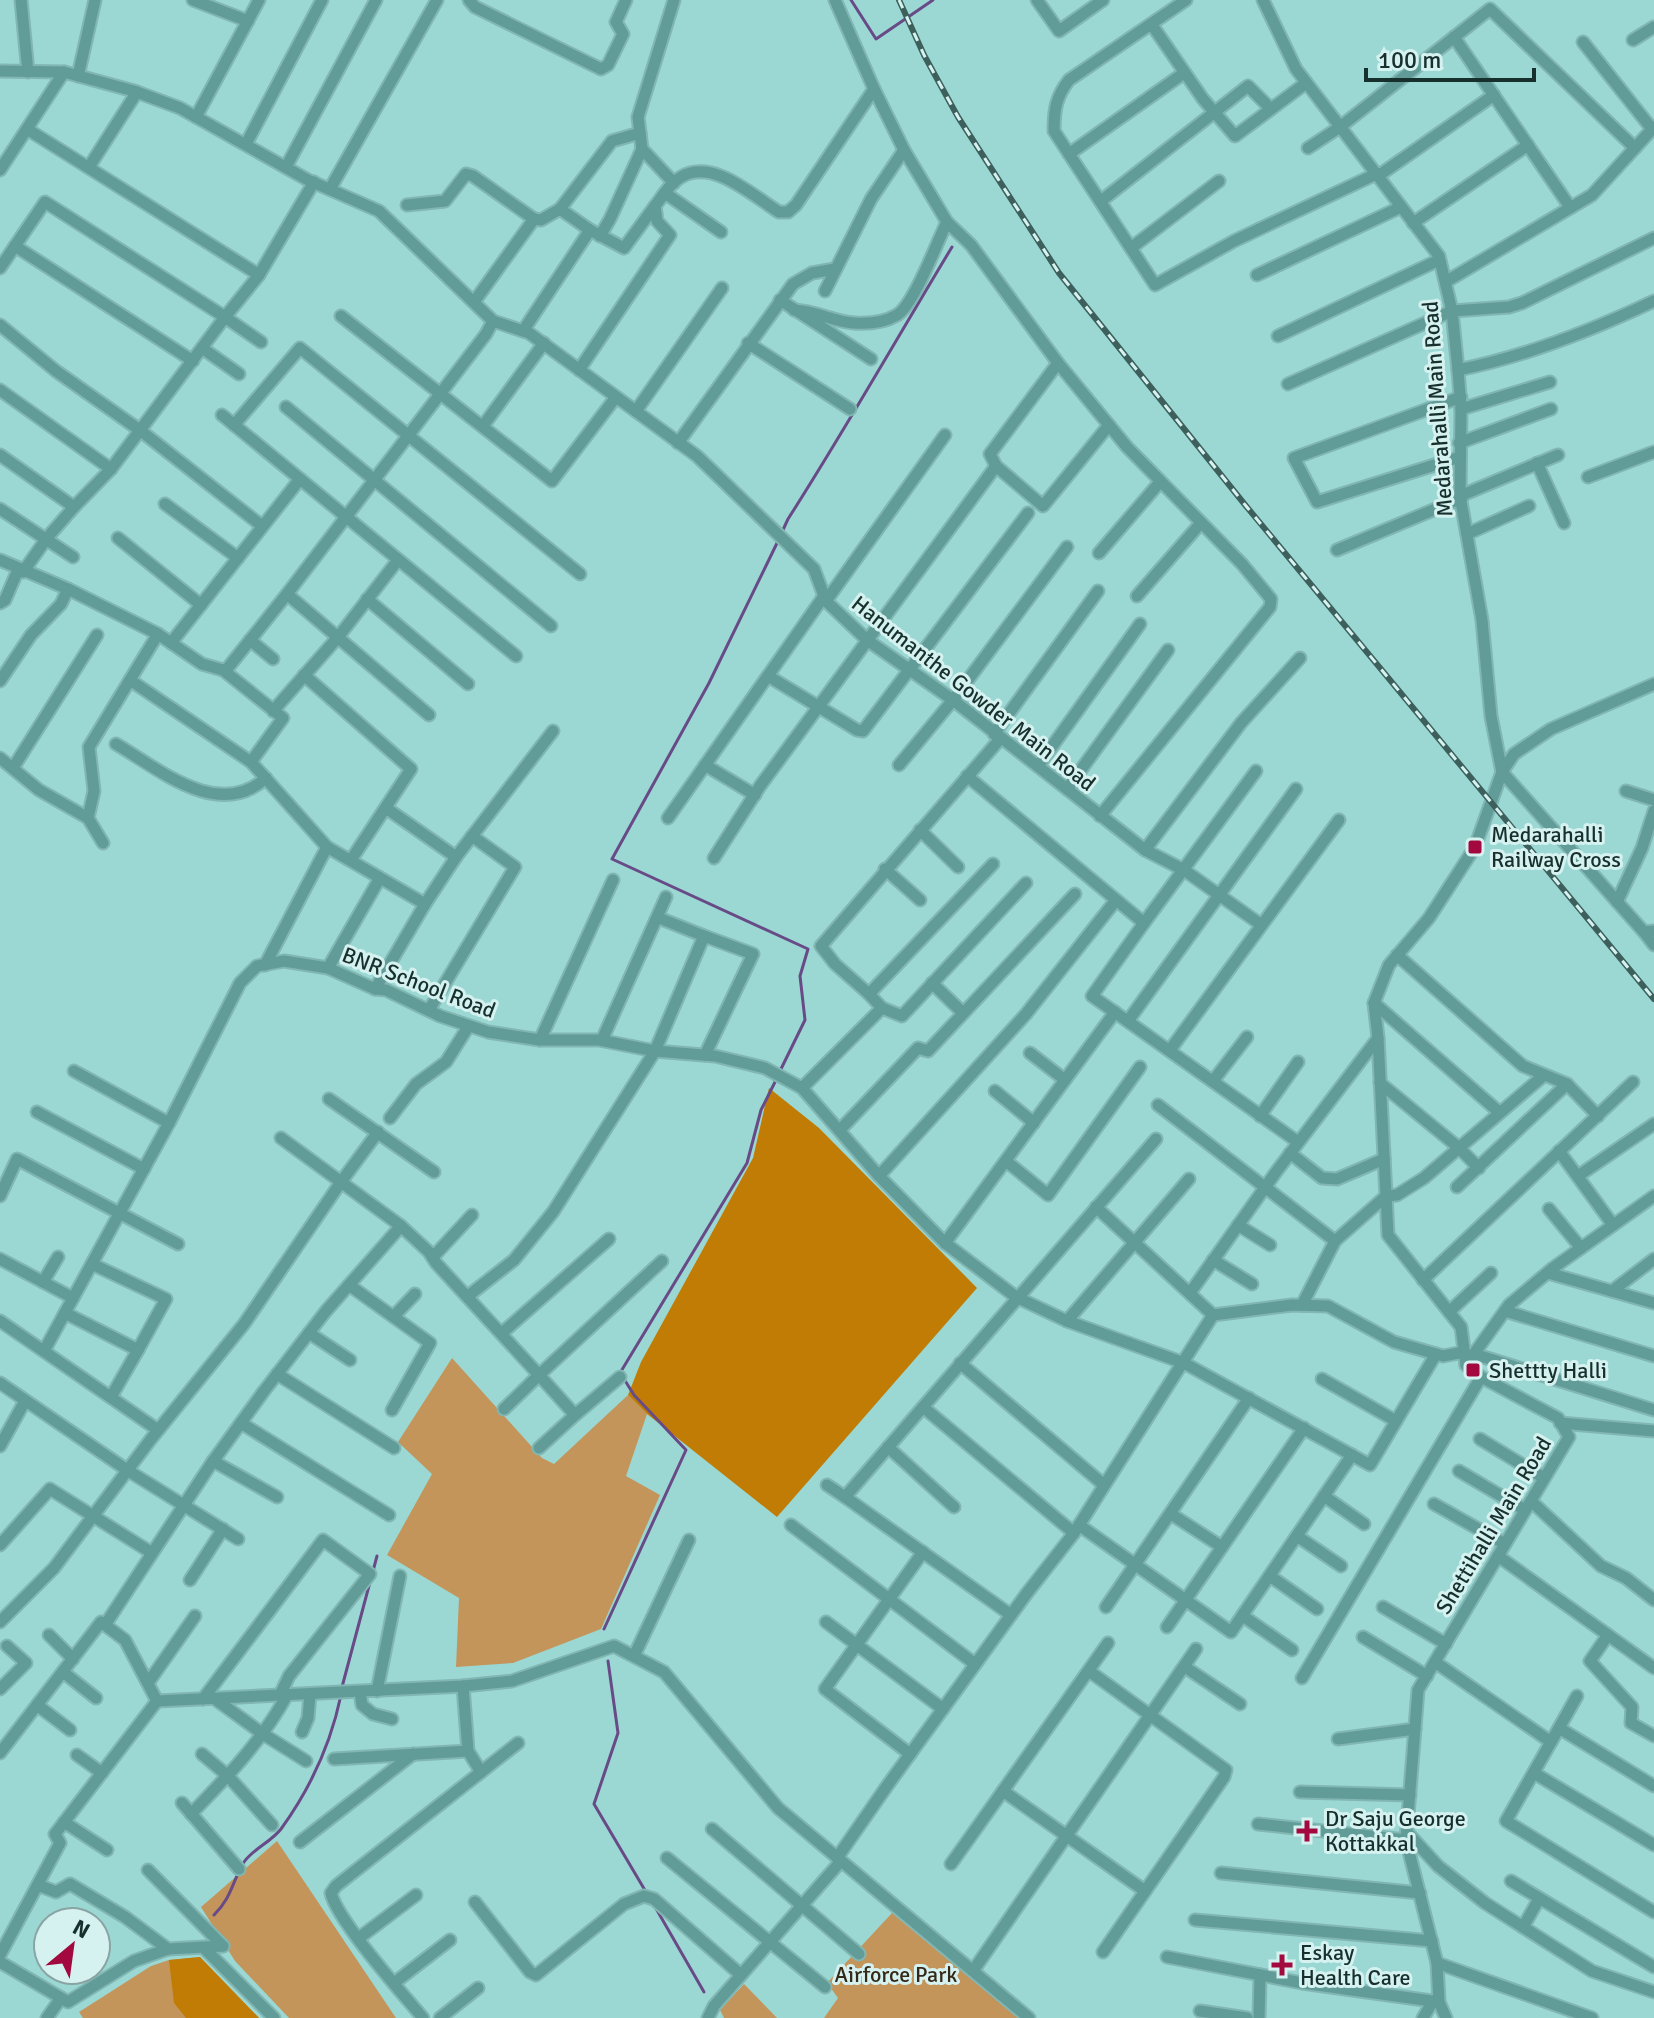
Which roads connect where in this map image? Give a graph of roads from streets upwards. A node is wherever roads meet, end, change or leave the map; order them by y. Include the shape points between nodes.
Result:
1 (21, 0) edge
2 (95, 0) edge
3 (193, 0) edge
4 (259, 0) edge
5 (322, 0) edge
6 (376, 0) edge
7 (437, 0) edge
8 (469, 0) edge
9 (626, 0) edge
10 (674, 0) edge
11 (835, 0) edge
12 (1037, 0) edge
13 (1103, 0) edge
14 (1186, 0) edge
15 (1263, 0) edge
16 (248, 21) junction
17 (1152, 25) junction
18 (1654, 27) edge
19 (1454, 37) junction
20 (1633, 40) dead end
21 (1583, 42) dead end
22 (0, 71) edge
23 (28, 72) junction
24 (64, 72) junction
25 (1184, 73) junction
26 (78, 76) junction
27 (1306, 83) junction
28 (874, 89) junction
29 (137, 92) junction
30 (1494, 95) junction
31 (1270, 108) junction
32 (1214, 113) junction
33 (196, 117) junction
34 (1340, 127) junction
35 (1653, 128) edge
36 (27, 129) junction
37 (640, 133) junction
38 (246, 144) junction
39 (1528, 145) junction
40 (1308, 148) dead end
41 (1635, 148) junction
42 (642, 149) junction
43 (904, 150) junction
44 (1069, 154) junction
45 (89, 167) junction
46 (286, 167) junction
47 (0, 170) edge
48 (1377, 175) junction
49 (1219, 181) dead end
50 (314, 182) junction
51 (674, 183) junction
52 (330, 189) junction
53 (665, 193) junction
54 (1101, 201) junction
55 (407, 205) dead end
56 (655, 206) junction
57 (1401, 207) junction
58 (1570, 207) junction
59 (560, 209) junction
60 (534, 219) junction
61 (947, 222) junction
62 (1413, 223) junction
63 (721, 232) dead end
64 (595, 233) junction
65 (1654, 238) edge
66 (15, 246) junction
67 (1131, 248) junction
68 (1439, 260) junction
69 (0, 268) edge
70 (835, 269) junction
71 (259, 275) junction
72 (1257, 275) dead end
73 (1447, 281) junction
74 (722, 288) dead end
75 (825, 291) dead end
76 (780, 300) junction
77 (1654, 301) edge
78 (474, 302) junction
79 (794, 310) junction
80 (1452, 311) junction
81 (341, 316) dead end
82 (225, 317) junction
83 (493, 321) junction
84 (0, 325) edge
85 (523, 331) junction
86 (1278, 336) dead end
87 (261, 342) dead end
88 (544, 343) junction
89 (748, 343) junction
90 (202, 348) junction
91 (871, 359) dead end
92 (193, 361) junction
93 (1058, 363) junction
94 (579, 370) junction
95 (1458, 370) junction
96 (239, 374) dead end
97 (1550, 382) dead end
98 (1288, 384) dead end
99 (0, 390) edge
100 (441, 392) junction
101 (616, 397) junction
102 (1461, 403) junction
103 (286, 407) dead end
104 (850, 409) dead end
105 (1551, 409) dead end
106 (636, 411) junction
107 (222, 415) dead end
108 (234, 425) junction
109 (1109, 425) junction
110 (483, 426) junction
111 (141, 431) junction
112 (945, 435) dead end
113 (408, 436) junction
114 (678, 443) junction
115 (1459, 443) junction
116 (1654, 452) edge
117 (0, 455) edge
118 (1558, 455) dead end
119 (1460, 457) junction
120 (1537, 463) junction
121 (996, 466) junction
122 (111, 469) junction
123 (1588, 477) dead end
124 (300, 479) junction
125 (374, 479) junction
126 (1160, 482) junction
127 (1461, 497) junction
128 (165, 504) dead end
129 (1529, 506) dead end
130 (74, 507) junction
131 (0, 509) edge
132 (1028, 513) dead end
133 (345, 516) junction
134 (1564, 523) dead end
135 (1200, 524) junction
136 (262, 526) junction
137 (1467, 534) junction
138 (47, 538) junction
139 (118, 538) dead end
140 (1067, 547) dead end
141 (1337, 550) dead end
142 (1099, 553) dead end
143 (73, 557) dead end
144 (238, 558) junction
145 (0, 560) edge
146 (398, 560) junction
147 (21, 571) junction
148 (580, 574) dead end
149 (68, 589) junction
150 (1098, 591) dead end
151 (287, 594) junction
152 (1137, 596) dead end
153 (367, 599) junction
154 (825, 599) junction
155 (0, 603) edge
156 (201, 605) junction
157 (1140, 624) dead end
158 (551, 626) dead end
159 (158, 634) junction
160 (97, 635) dead end
161 (339, 636) junction
162 (250, 640) junction
163 (867, 640) junction
164 (171, 643) junction
165 (1168, 650) dead end
166 (516, 656) dead end
167 (1300, 658) dead end
168 (273, 659) dead end
169 (223, 670) junction
170 (911, 670) junction
171 (304, 675) junction
172 (768, 676) junction
173 (130, 680) junction
174 (0, 681) edge
175 (468, 684) dead end
176 (1654, 684) edge
177 (953, 700) junction
178 (819, 705) junction
179 (273, 711) junction
180 (429, 715) dead end
181 (553, 731) dead end
182 (997, 737) junction
183 (116, 744) dead end
184 (0, 758) edge
185 (251, 762) junction
186 (705, 765) junction
187 (899, 765) dead end
188 (1038, 766) junction
189 (13, 768) junction
190 (1256, 771) dead end
191 (1502, 772) junction
192 (967, 776) junction
193 (266, 778) junction
194 (1067, 789) junction
195 (1296, 789) dead end
196 (1626, 791) dead end
197 (755, 795) junction
198 (1654, 800) edge
199 (386, 808) junction
200 (1654, 811) edge
201 (1100, 816) junction
202 (88, 818) junction
203 (668, 818) dead end
204 (1339, 820) dead end
205 (920, 830) junction
206 (472, 836) junction
207 (103, 843) dead end
208 (327, 847) junction
209 (1145, 850) junction
210 (456, 857) junction
211 (714, 858) dead end
212 (351, 860) junction
213 (993, 864) dead end
214 (958, 867) dead end
215 (885, 869) junction
216 (1184, 870) junction
217 (380, 878) junction
218 (613, 880) dead end
219 (1026, 883) dead end
220 (1075, 894) dead end
221 (1219, 894) junction
222 (666, 897) dead end
223 (920, 900) dead end
224 (1116, 900) junction
225 (1617, 902) junction
226 (425, 904) junction
227 (659, 918) junction
228 (1144, 923) junction
229 (1260, 924) junction
230 (1649, 932) edge
231 (704, 936) junction
232 (1654, 945) edge
233 (1397, 955) junction
234 (265, 965) junction
235 (328, 968) junction
236 (932, 983) junction
237 (375, 989) junction
238 (869, 994) junction
239 (1374, 1003) junction
240 (882, 1008) junction
241 (429, 1010) junction
242 (1115, 1012) junction
243 (963, 1013) junction
244 (1128, 1021) junction
245 (468, 1027) junction
246 (1247, 1037) dead end
247 (1378, 1038) junction
248 (540, 1040) junction
249 (602, 1040) junction
250 (1170, 1050) junction
251 (655, 1051) junction
252 (1030, 1053) dead end
253 (705, 1055) junction
254 (1298, 1062) dead end
255 (1140, 1067) dead end
256 (74, 1071) dead end
257 (1543, 1076) junction
258 (1065, 1080) junction
259 (1213, 1081) junction
260 (1633, 1082) dead end
261 (1380, 1083) junction
262 (1567, 1084) junction
263 (802, 1088) junction
264 (995, 1091) dead end
265 (329, 1099) dead end
266 (1158, 1105) dead end
267 (37, 1112) dead end
268 (1499, 1112) junction
269 (1260, 1116) junction
270 (1598, 1116) junction
271 (390, 1118) dead end
272 (169, 1123) junction
273 (1034, 1123) junction
274 (1654, 1124) edge
275 (840, 1130) junction
276 (378, 1132) junction
277 (281, 1138) dead end
278 (1156, 1139) dead end
279 (1298, 1142) junction
280 (1458, 1147) junction
281 (1559, 1151) junction
282 (1290, 1153) junction
283 (1384, 1159) junction
284 (1006, 1161) junction
285 (1479, 1168) junction
286 (144, 1169) junction
287 (434, 1172) dead end
288 (879, 1176) junction
289 (1578, 1176) junction
290 (1189, 1179) dead end
291 (341, 1182) junction
292 (1266, 1185) junction
293 (1457, 1187) dead end
294 (0, 1196) edge
295 (1386, 1196) junction
296 (1654, 1196) edge
297 (1096, 1207) junction
298 (1549, 1209) dead end
299 (119, 1215) junction
300 (472, 1215) dead end
301 (1238, 1225) junction
302 (1613, 1225) junction
303 (401, 1226) junction
304 (609, 1239) dead end
305 (1335, 1241) junction
306 (1134, 1242) junction
307 (945, 1243) junction
308 (178, 1244) dead end
309 (1270, 1245) dead end
310 (1581, 1248) junction
311 (58, 1257) dead end
312 (433, 1257) junction
313 (0, 1259) edge
314 (1654, 1259) edge
315 (1213, 1260) junction
316 (662, 1261) dead end
317 (92, 1264) junction
318 (1491, 1273) dead end
319 (1548, 1273) junction
320 (1423, 1280) junction
321 (43, 1282) junction
322 (1252, 1284) dead end
323 (349, 1285) junction
324 (1612, 1291) junction
325 (1190, 1293) junction
326 (415, 1294) dead end
327 (468, 1296) junction
328 (1016, 1297) junction
329 (73, 1298) junction
330 (1654, 1303) edge
331 (1302, 1305) junction
332 (1505, 1311) junction
333 (1449, 1312) junction
334 (65, 1313) junction
335 (1213, 1315) junction
336 (394, 1316) junction
337 (0, 1321) edge
338 (1067, 1321) junction
339 (309, 1333) junction
340 (502, 1333) junction
341 (138, 1350) junction
342 (44, 1351) junction
343 (1469, 1353) junction
344 (1436, 1354) junction
345 (1654, 1356) edge
346 (350, 1360) dead end
347 (960, 1363) junction
348 (1184, 1363) junction
349 (277, 1374) junction
350 (539, 1375) junction
351 (620, 1377) dead end
352 (1481, 1377) junction
353 (1322, 1379) dead end
354 (0, 1383) edge
355 (111, 1397) junction
356 (1249, 1398) junction
357 (25, 1401) junction
358 (923, 1407) junction
359 (504, 1409) dead end
360 (392, 1410) dead end
361 (1654, 1410) edge
362 (575, 1415) junction
363 (1396, 1421) junction
364 (241, 1423) junction
365 (1560, 1423) junction
366 (1304, 1428) junction
367 (158, 1430) junction
368 (1654, 1431) edge
369 (1480, 1439) dead end
370 (0, 1446) edge
371 (888, 1447) junction
372 (394, 1448) dead end
373 (539, 1448) dead end
374 (1352, 1455) junction
375 (213, 1461) junction
376 (127, 1470) junction
377 (1459, 1471) dead end
378 (1544, 1478) junction
379 (827, 1485) dead end
380 (1104, 1485) junction
381 (1324, 1496) junction
382 (277, 1497) dead end
383 (845, 1497) junction
384 (184, 1503) junction
385 (1434, 1504) dead end
386 (1528, 1506) junction
387 (954, 1507) dead end
388 (94, 1514) junction
389 (1171, 1514) junction
390 (389, 1515) dead end
391 (1364, 1524) dead end
392 (791, 1525) dead end
393 (223, 1529) junction
394 (1077, 1529) junction
395 (1297, 1536) junction
396 (238, 1539) dead end
397 (689, 1540) dead end
398 (1505, 1544) junction
399 (0, 1545) edge
400 (1222, 1547) junction
401 (923, 1552) junction
402 (152, 1553) junction
403 (1498, 1556) junction
404 (1136, 1566) junction
405 (1341, 1566) dead end
406 (400, 1576) dead end
407 (1270, 1576) junction
408 (190, 1580) dead end
409 (889, 1599) junction
410 (1185, 1600) junction
411 (1654, 1600) edge
412 (1106, 1607) dead end
413 (1383, 1607) dead end
414 (1317, 1609) dead end
415 (1011, 1615) junction
416 (195, 1616) dead end
417 (1243, 1616) junction
418 (0, 1622) edge
419 (826, 1622) dead end
420 (105, 1625) junction
421 (1167, 1627) dead end
422 (49, 1635) dead end
423 (1608, 1635) junction
424 (1363, 1637) dead end
425 (1108, 1643) dead end
426 (857, 1644) junction
427 (1446, 1644) junction
428 (7, 1646) dead end
429 (1196, 1649) dead end
430 (1292, 1650) dead end
431 (634, 1656) junction
432 (73, 1659) junction
433 (1435, 1662) junction
434 (975, 1664) junction
435 (1185, 1667) junction
436 (1654, 1668) edge
437 (1089, 1671) junction
438 (63, 1672) junction
439 (1427, 1676) junction
440 (1302, 1678) dead end
441 (148, 1683) junction
442 (463, 1686) junction
443 (0, 1689) edge
444 (377, 1691) junction
445 (360, 1692) junction
446 (310, 1694) junction
447 (284, 1695) junction
448 (1577, 1696) dead end
449 (96, 1698) dead end
450 (209, 1699) junction
451 (157, 1701) junction
452 (1240, 1704) dead end
453 (37, 1705) junction
454 (943, 1709) junction
455 (1151, 1715) junction
456 (392, 1719) dead end
457 (1559, 1728) junction
458 (1415, 1729) junction
459 (70, 1730) dead end
460 (302, 1732) dead end
461 (263, 1734) junction
462 (1654, 1736) edge
463 (1338, 1739) dead end
464 (1551, 1742) junction
465 (518, 1743) dead end
466 (468, 1751) junction
467 (0, 1753) edge
468 (202, 1754) dead end
469 (413, 1754) junction
470 (910, 1754) junction
471 (77, 1755) dead end
472 (334, 1759) dead end
473 (306, 1761) dead end
474 (481, 1772) junction
475 (102, 1773) junction
476 (1534, 1773) junction
477 (228, 1776) junction
478 (1654, 1786) edge
479 (1003, 1791) junction
480 (1300, 1792) dead end
481 (1410, 1795) junction
482 (182, 1803) dead end
483 (191, 1814) junction
484 (64, 1822) junction
485 (1258, 1824) dead end
486 (272, 1825) dead end
487 (712, 1829) dead end
488 (1067, 1836) junction
489 (1407, 1836) junction
490 (300, 1842) dead end
491 (1654, 1845) edge
492 (107, 1850) dead end
493 (667, 1858) dead end
494 (839, 1860) junction
495 (951, 1864) dead end
496 (239, 1869) dead end
497 (148, 1870) dead end
498 (1221, 1873) dead end
499 (1511, 1881) dead end
500 (38, 1885) junction
501 (1145, 1891) junction
502 (1420, 1893) junction
503 (416, 1895) dead end
504 (1539, 1899) junction
505 (475, 1902) dead end
506 (803, 1904) junction
507 (1654, 1912) edge
508 (1195, 1920) dead end
509 (1523, 1927) junction
510 (359, 1938) junction
511 (450, 1940) dead end
512 (1432, 1941) junction
513 (770, 1942) junction
514 (168, 1949) junction
515 (205, 1949) junction
516 (1103, 1952) dead end
517 (859, 1954) dead end
518 (0, 1955) edge
519 (1167, 1957) dead end
520 (0, 1962) edge
521 (1437, 1963) junction
522 (1654, 1967) edge
523 (973, 1971) junction
524 (741, 1975) junction
525 (1260, 1975) junction
526 (394, 1983) junction
527 (825, 1987) dead end
528 (478, 1988) dead end
529 (1654, 1992) edge
530 (61, 1998) junction
531 (1436, 2001) junction
532 (1200, 2011) dead end
533 (47, 2018) edge
534 (274, 2018) edge
535 (423, 2018) edge
536 (440, 2018) edge
537 (708, 2018) edge
538 (1029, 2018) edge
539 (1247, 2018) edge
540 (1259, 2018) edge
541 (1423, 2018) edge
542 (1446, 2018) edge
543 (1592, 2018) edge

1 - 23 street
2 - 26 street
3 - 16 street
4 - 16 street
5 - 38 street
6 - 46 street
7 - 52 street
8 - 9 street via 601,69 623,34 616,19
10 - 37 street via 638,117
11 - 28 street
12 - 13 street via 1059,31
14 - 17 street
15 - 27 street, Medarahalli Main Road
16 - 33 street
17 - 25 street
17 - 44 street via 1069,80 1058,94 1054,131
18 - 20 street
19 - 30 street
19 - 34 street
19 - 41 street via 1490,9
21 - 35 street
22 - 23 street, Hanumanthe Gowder Main Road
23 - 24 street, Hanumanthe Gowder Main Road
24 - 26 street, Hanumanthe Gowder Main Road
24 - 36 street
25 - 32 street
25 - 44 street
26 - 29 street, Hanumanthe Gowder Main Road
27 - 31 street
27 - 34 street, Medarahalli Main Road
28 - 43 street
28 - 51 street via 788,212 705,172
29 - 33 street, Hanumanthe Gowder Main Road
29 - 45 street
30 - 39 street
30 - 48 street
31 - 32 street via 1248,86
31 - 32 street via 1235,136
32 - 54 street
33 - 38 street, Hanumanthe Gowder Main Road
34 - 40 street
34 - 48 street, Medarahalli Main Road
35 - 41 street
36 - 45 street
36 - 47 street
37 - 42 street
37 - 59 street via 612,141
38 - 46 street, Hanumanthe Gowder Main Road
39 - 58 street
39 - 62 street
41 - 58 street via 1592,195
42 - 51 street
42 - 64 street via 610,219
43 - 61 street
43 - 70 street
44 - 54 street
45 - 71 street
46 - 50 street, Hanumanthe Gowder Main Road
48 - 57 street, Medarahalli Main Road
48 - 67 street via 1234,241 1155,285
49 - 67 street
50 - 52 street, Hanumanthe Gowder Main Road
50 - 71 street
51 - 53 street
52 - 78 street, Hanumanthe Gowder Main Road via 379,211
53 - 56 street
53 - 63 street
54 - 67 street
55 - 60 street via 445,201 466,174
56 - 64 street via 624,248
56 - 94 street via 657,221 670,235
57 - 62 street, Medarahalli Main Road
57 - 72 street
58 - 73 street
59 - 60 street
59 - 64 street
60 - 78 street
61 - 79 street via 899,314 852,323
61 - 93 street via 971,245
62 - 68 street, Medarahalli Main Road
64 - 85 street
65 - 80 street via 1522,303
66 - 69 street
66 - 82 street via 45,202
66 - 92 street
68 - 73 street, Medarahalli Main Road
68 - 86 street
70 - 75 street
70 - 76 street via 803,277
71 - 82 street
73 - 80 street, Medarahalli Main Road
74 - 106 street
76 - 79 street
76 - 89 street
77 - 95 street via 1529,353
78 - 83 street, Hanumanthe Gowder Main Road
79 - 91 street
80 - 95 street, Medarahalli Main Road
80 - 98 street
81 - 100 street
82 - 87 street
82 - 90 street
83 - 85 street, Hanumanthe Gowder Main Road
83 - 100 street
84 - 111 street
85 - 88 street, Hanumanthe Gowder Main Road
88 - 94 street, Hanumanthe Gowder Main Road
88 - 110 street
89 - 104 street
89 - 114 street
90 - 92 street
90 - 96 street
92 - 111 street
93 - 109 street
93 - 121 street via 990,454
94 - 101 street, Hanumanthe Gowder Main Road
95 - 102 street, Medarahalli Main Road
97 - 102 street
99 - 122 street
100 - 110 street
100 - 113 street
101 - 106 street, Hanumanthe Gowder Main Road
101 - 110 street via 552,481
102 - 115 street, Medarahalli Main Road
102 - 119 street via 1294,458 1317,502
103 - 125 street
105 - 115 street
106 - 114 street, Hanumanthe Gowder Main Road
107 - 108 street
108 - 113 street via 300,348
108 - 124 street
109 - 121 street via 1043,506
109 - 126 street
111 - 122 street
111 - 136 street
112 - 154 street
113 - 125 street
113 - 148 street
114 - 154 street, Hanumanthe Gowder Main Road via 814,569
115 - 119 street, Medarahalli Main Road
116 - 123 street
117 - 130 street
118 - 120 street
119 - 127 street, Medarahalli Main Road
120 - 127 street
120 - 134 street
121 - 163 street
122 - 130 street
124 - 133 street
124 - 136 street
125 - 133 street
125 - 158 street
126 - 135 street
126 - 142 street
127 - 137 street, Medarahalli Main Road
127 - 141 street
128 - 144 street
129 - 137 street
130 - 138 street
131 - 138 street
132 - 170 street
133 - 146 street
133 - 151 street
135 - 152 street
135 - 201 street via 1264,587 1270,607
136 - 144 street
137 - 191 street, Medarahalli Main Road
138 - 143 street
138 - 147 street
139 - 156 street
140 - 177 street
144 - 156 street
145 - 147 street
146 - 153 street
146 - 166 street
147 - 149 street
147 - 155 street
149 - 159 street
149 - 174 street
150 - 182 street
151 - 161 street
151 - 162 street
153 - 161 street
153 - 175 street
154 - 163 street, Hanumanthe Gowder Main Road
154 - 172 street
156 - 164 street
157 - 188 street
159 - 164 street
159 - 173 street
160 - 189 street
161 - 171 street
161 - 180 street
162 - 168 street
162 - 169 street
163 - 170 street, Hanumanthe Gowder Main Road
163 - 178 street
164 - 169 street via 202,664
165 - 194 street
167 - 209 street via 1241,723
169 - 179 street
170 - 177 street, Hanumanthe Gowder Main Road
170 - 178 street via 863,731
171 - 179 street
171 - 199 street via 411,769
172 - 178 street
172 - 186 street
173 - 185 street
173 - 202 street via 89,747 94,791
176 - 191 street via 1551,729 1514,754
177 - 182 street, Hanumanthe Gowder Main Road
177 - 187 street
178 - 197 street
179 - 185 street via 283,718
181 - 206 street
182 - 188 street, Hanumanthe Gowder Main Road
182 - 192 street
183 - 193 street via 189,787 209,793 240,794
184 - 189 street
185 - 193 street
186 - 197 street
186 - 203 street
188 - 194 street, Hanumanthe Gowder Main Road
189 - 202 street
190 - 216 street
191 - 225 street
191 - 233 street via 1475,847 1429,918
192 - 205 street
192 - 224 street
193 - 208 street
194 - 201 street, Hanumanthe Gowder Main Road
195 - 221 street
196 - 198 street
197 - 211 street
199 - 210 street
199 - 212 street
200 - 225 street
201 - 209 street, Hanumanthe Gowder Main Road
202 - 207 street
204 - 229 street
205 - 214 street
205 - 215 street
206 - 210 street
206 - 241 street via 515,867
208 - 212 street
208 - 234 street
209 - 216 street, Hanumanthe Gowder Main Road
210 - 226 street
212 - 217 street
213 - 238 street
215 - 223 street
215 - 238 street via 821,946
216 - 221 street, Hanumanthe Gowder Main Road
216 - 228 street
217 - 226 street
217 - 235 street
218 - 248 street
219 - 236 street
220 - 243 street
221 - 229 street, Hanumanthe Gowder Main Road
221 - 244 street
222 - 227 street
224 - 228 street
224 - 288 street via 1026,1014
225 - 230 street
226 - 237 street
227 - 231 street
227 - 249 street
228 - 242 street via 1092,996
229 - 250 street
230 - 232 street
231 - 251 street
231 - 253 street via 753,954
233 - 239 street
233 - 257 street via 1523,1066
234 - 235 street, BNR School Road via 284,961
234 - 272 street via 240,983
235 - 237 street, BNR School Road
236 - 240 street via 902,1016
236 - 243 street
237 - 241 street, BNR School Road
238 - 240 street
239 - 247 street
239 - 268 street
240 - 263 street
241 - 245 street, BNR School Road
242 - 244 street
242 - 258 street
243 - 275 street via 928,1051 918,1048
244 - 250 street
245 - 248 street, BNR School Road
245 - 271 street via 446,1062 416,1084
246 - 259 street
247 - 261 street
247 - 279 street
248 - 249 street, BNR School Road
249 - 251 street, BNR School Road
250 - 259 street
251 - 253 street, BNR School Road
251 - 327 street via 553,1212 514,1260
252 - 258 street
253 - 263 street, BNR School Road via 765,1068
254 - 269 street
255 - 284 street via 1048,1195
256 - 272 street
257 - 262 street
257 - 268 street
258 - 273 street
259 - 269 street
260 - 270 street
261 - 280 street
261 - 283 street
262 - 270 street
262 - 285 street
263 - 275 street, BNR School Road
264 - 273 street
265 - 276 street
266 - 292 street
267 - 286 street
268 - 280 street
269 - 279 street
270 - 281 street
272 - 286 street
273 - 284 street
274 - 289 street
275 - 288 street, BNR School Road
276 - 287 street
276 - 291 street
277 - 291 street
278 - 297 street
279 - 282 street
280 - 285 street
280 - 295 street via 1424,1178
281 - 289 street
281 - 320 street
282 - 283 street via 1322,1178 1337,1179
282 - 292 street
283 - 295 street
284 - 307 street
285 - 293 street
286 - 299 street
288 - 307 street, BNR School Road
289 - 302 street
290 - 306 street
291 - 303 street
291 - 367 street via 244,1324
292 - 301 street
292 - 305 street
294 - 299 street via 17,1159
295 - 305 street
295 - 320 street via 1388,1235
296 - 302 street
297 - 306 street
297 - 328 street
298 - 310 street
299 - 308 street
299 - 317 street
300 - 312 street
301 - 309 street
301 - 315 street
302 - 310 street
303 - 312 street
303 - 323 street
304 - 340 street
305 - 331 street
306 - 325 street
306 - 338 street
307 - 328 street, BNR School Road
310 - 319 street
311 - 321 street
312 - 327 street
313 - 321 street
314 - 324 street
315 - 322 street
315 - 325 street
316 - 350 street
317 - 329 street
317 - 341 street via 166,1299
318 - 333 street
319 - 324 street
319 - 332 street
320 - 333 street
321 - 329 street
323 - 336 street
323 - 339 street
324 - 330 street
325 - 335 street
326 - 336 street
327 - 340 street
328 - 338 street, BNR School Road
328 - 347 street
329 - 334 street
331 - 335 street
331 - 344 street via 1328,1306 1394,1342
332 - 343 street
332 - 345 street
333 - 343 street via 1461,1327
334 - 341 street
334 - 342 street
335 - 348 street
336 - 360 street via 430,1343
337 - 342 street
338 - 348 street, BNR School Road
339 - 346 street
339 - 349 street
340 - 350 street
341 - 355 street
342 - 355 street
343 - 344 street
343 - 352 street, Shettihalli Main Road via 1466,1365
343 - 361 street
344 - 363 street
347 - 358 street
347 - 380 street
348 - 356 street, BNR School Road
348 - 380 street
349 - 364 street
349 - 372 street
350 - 359 street
350 - 362 street
351 - 362 street
352 - 365 street, Shettihalli Main Road
352 - 440 street
353 - 363 street
354 - 357 street
355 - 367 street
356 - 366 street, BNR School Road
356 - 389 street
357 - 370 street
357 - 376 street
358 - 371 street
358 - 394 street
362 - 373 street
363 - 374 street via 1370,1465
364 - 375 street
364 - 390 street
365 - 368 street
365 - 378 street, Shettihalli Main Road via 1569,1437
366 - 374 street, BNR School Road
366 - 400 street
367 - 376 street
369 - 378 street
371 - 383 street
371 - 387 street
374 - 381 street
375 - 382 street
375 - 384 street
376 - 384 street
376 - 388 street
377 - 386 street
378 - 386 street, Shettihalli Main Road
379 - 383 street
380 - 394 street
381 - 391 street
381 - 395 street
383 - 401 street
384 - 393 street
384 - 402 street
385 - 398 street
386 - 398 street, Shettihalli Main Road
386 - 411 street via 1601,1566
388 - 399 street via 50,1489
388 - 402 street
388 - 418 street via 54,1568
389 - 400 street
389 - 404 street
392 - 409 street
393 - 396 street
393 - 408 street
394 - 404 street
394 - 415 street
395 - 405 street
395 - 407 street
397 - 431 street
398 - 403 street, Shettihalli Main Road
400 - 410 street
401 - 409 street
401 - 415 street
402 - 420 street
403 - 423 street
403 - 427 street, Shettihalli Main Road
404 - 410 street
404 - 412 street
406 - 444 street
407 - 414 street
407 - 417 street
409 - 426 street
409 - 434 street
410 - 417 street via 1231,1632
410 - 421 street
413 - 427 street
415 - 434 street
416 - 441 street
417 - 430 street
419 - 426 street
420 - 432 street via 101,1622
420 - 441 street via 125,1640
422 - 432 street
423 - 436 street
423 - 462 street via 1590,1661 1632,1707 1631,1723
424 - 439 street
425 - 437 street
426 - 454 street
426 - 470 street via 825,1689
427 - 433 street, Shettihalli Main Road
428 - 443 street via 26,1663
429 - 435 street
431 - 442 street via 614,1646 512,1681
431 - 494 street via 664,1672 778,1808
432 - 438 street
433 - 439 street, Shettihalli Main Road
433 - 464 street
434 - 454 street
435 - 452 street
435 - 455 street
437 - 455 street
437 - 479 street
438 - 449 street
438 - 453 street
439 - 458 street, Shettihalli Main Road via 1418,1690
441 - 451 street
442 - 444 street
442 - 466 street
444 - 445 street
445 - 446 street
445 - 456 street via 362,1705
446 - 447 street
446 - 460 street
447 - 450 street
447 - 450 street via 289,1676 370,1574 323,1540
447 - 461 street
448 - 457 street
450 - 451 street
450 - 461 street
451 - 475 street
453 - 459 street
453 - 467 street
454 - 470 street
455 - 488 street
455 - 501 street via 1226,1770
457 - 464 street
457 - 478 street
458 - 463 street
458 - 481 street, Shettihalli Main Road
461 - 473 street
461 - 477 street
464 - 476 street
465 - 474 street
466 - 469 street
466 - 474 street
468 - 477 street
469 - 472 street
469 - 490 street
470 - 494 street
471 - 475 street
474 - 510 street via 336,1886 333,1901
475 - 484 street
476 - 491 street
476 - 507 street via 1506,1821
477 - 483 street
477 - 486 street
479 - 488 street
479 - 495 street
480 - 481 street
481 - 489 street, Shettihalli Main Road
482 - 483 street
483 - 496 street
484 - 492 street
484 - 500 street via 55,1834 60,1843
485 - 489 street
487 - 506 street
488 - 501 street
488 - 523 street
489 - 502 street, Shettihalli Main Road
489 - 509 street via 1474,1896
493 - 513 street
494 - 506 street
494 - 523 street
497 - 515 street via 223,1946
498 - 502 street
499 - 504 street
500 - 514 street via 56,1892 70,1884
500 - 518 street
501 - 516 street
502 - 512 street, Shettihalli Main Road
503 - 510 street
504 - 509 street
504 - 522 street
505 - 524 street via 536,1975 624,1904 649,1898
506 - 513 street
506 - 517 street
508 - 512 street
509 - 529 street via 1592,1971
510 - 526 street
511 - 526 street
512 - 521 street, Shettihalli Main Road
513 - 524 street
513 - 527 street
514 - 515 street
514 - 530 street via 134,1961 68,2002
515 - 534 street
519 - 525 street
520 - 530 street
521 - 531 street, Shettihalli Main Road
521 - 543 street
523 - 538 street
524 - 537 street
525 - 531 street
525 - 540 street
526 - 535 street
528 - 536 street
530 - 533 street
531 - 541 street
531 - 542 street, Shettihalli Main Road
532 - 539 street

